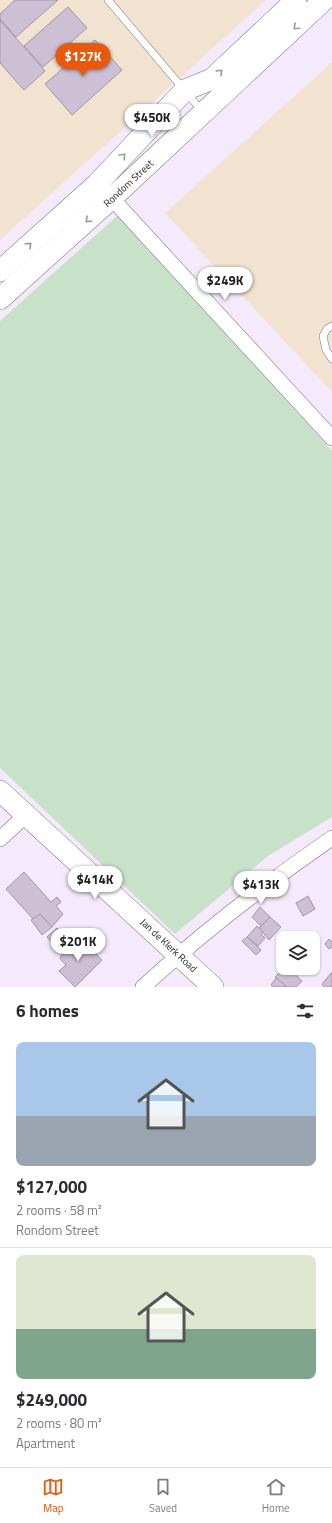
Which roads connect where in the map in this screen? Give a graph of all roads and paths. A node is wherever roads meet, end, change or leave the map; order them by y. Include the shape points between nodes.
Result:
1 (108, 0) edge
2 (296, 0) edge
3 (324, 0) edge
4 (185, 90) junction
5 (203, 113) junction
6 (105, 191) junction
7 (0, 271) edge
8 (0, 299) edge
9 (332, 326) edge
10 (332, 359) edge
11 (332, 438) edge
12 (0, 791) edge
13 (26, 815) junction
14 (332, 838) edge
15 (0, 839) edge
16 (179, 954) junction
17 (143, 987) edge
18 (213, 987) edge

1 - 4 lane
4 -> 2 street, Rondom Street via 212,79
3 -> 5 street, Rondom Street
4 - 5 lane
6 -> 4 street, Rondom Street
5 - 6 street, Rondom Street
7 -> 6 street, Rondom Street
6 -> 8 street, Rondom Street
6 - 11 street
9 - 10 lane via 323,336 326,350
12 - 13 street, Jan de Klerk Road
13 - 15 street
13 - 16 street, Jan de Klerk Road
14 - 16 street via 271,880
16 - 17 street
16 - 18 street, Jan de Klerk Road

